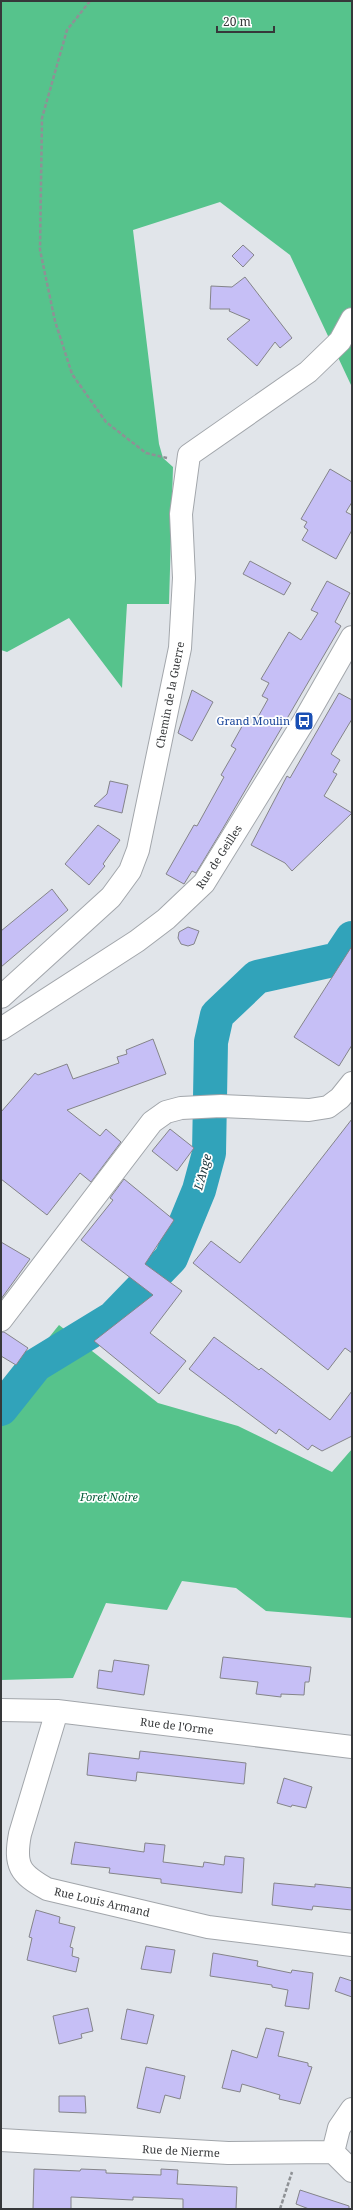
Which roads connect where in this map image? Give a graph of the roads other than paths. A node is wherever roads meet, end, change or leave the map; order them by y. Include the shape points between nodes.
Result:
1 (352, 319) edge
2 (352, 637) edge
3 (1, 997) edge
4 (1, 1029) edge
5 (352, 1083) edge
6 (1, 1320) edge
7 (1, 1710) edge
8 (58, 1712) junction
9 (352, 1747) edge
10 (352, 1945) edge
11 (352, 2110) edge
12 (1, 2140) edge
13 (333, 2152) junction
14 (352, 2171) edge

1 - 3 street, Chemin de la Guerre via 340,342 308,372 189,455 181,514 184,578 180,648 138,850 130,871 111,897
2 - 4 street, Rue de Geilles via 304,721 204,883 166,919 137,941
5 - 6 street via 340,1098 328,1107 309,1110 198,1107 174,1110 152,1122
7 - 8 street, Rue de l'Orme
8 - 9 street, Rue de l'Orme
8 - 10 street, Rue Louis Armand via 20,1834 17,1852 20,1865 29,1879 47,1889 208,1927
11 - 13 street via 339,2128
12 - 13 street, Rue de Nierme via 228,2153
13 - 14 street

